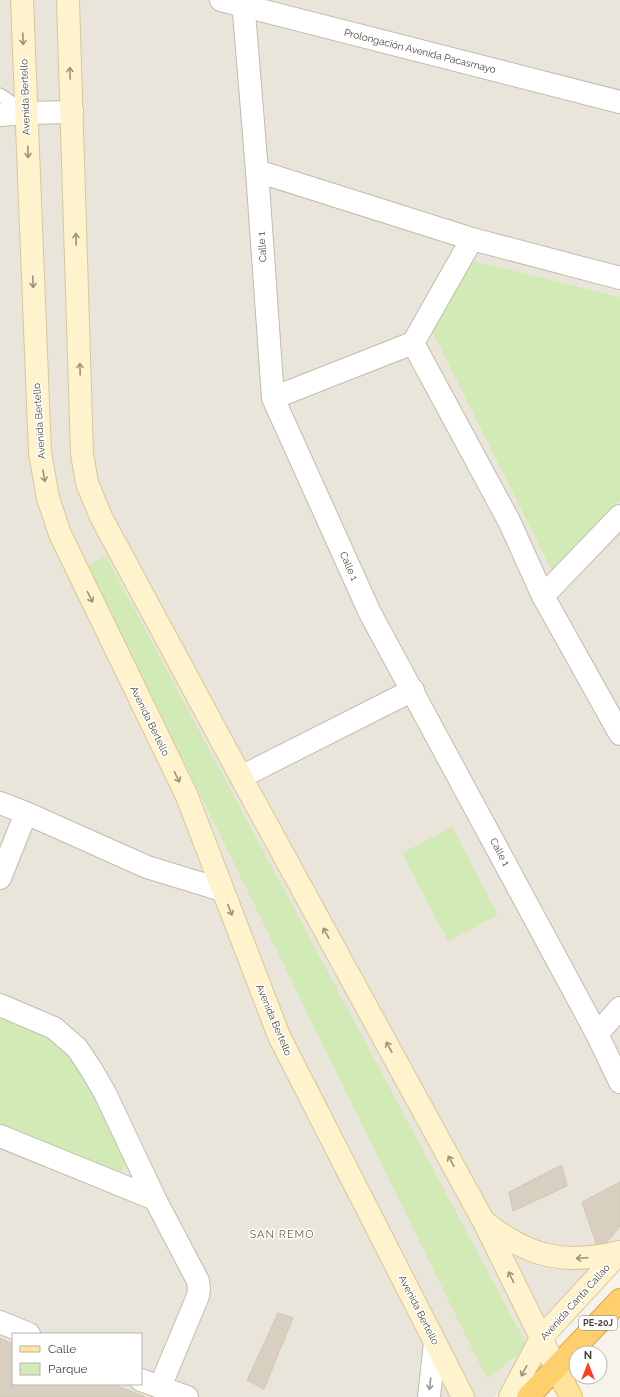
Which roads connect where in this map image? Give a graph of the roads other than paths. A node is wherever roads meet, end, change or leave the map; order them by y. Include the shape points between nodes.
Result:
1 (22, 0) edge
2 (68, 0) edge
3 (221, 0) edge
4 (243, 3) edge
5 (0, 95) edge
6 (620, 102) edge
7 (72, 112) junction
8 (26, 113) junction
9 (0, 115) edge
10 (257, 171) junction
11 (472, 239) junction
12 (620, 278) edge
13 (413, 343) junction
14 (273, 398) junction
15 (620, 516) edge
16 (542, 596) junction
17 (413, 690) junction
18 (620, 734) edge
19 (241, 778) junction
20 (0, 803) edge
21 (26, 814) junction
22 (0, 878) edge
23 (222, 890) junction
24 (0, 1006) edge
25 (620, 1008) edge
26 (597, 1034) junction
27 (620, 1082) edge
28 (0, 1136) edge
29 (155, 1199) junction
30 (484, 1222) junction
31 (620, 1252) edge
32 (620, 1300) edge
33 (0, 1322) edge
34 (27, 1333) edge
35 (542, 1338) junction
36 (435, 1343) junction
37 (556, 1368) junction
38 (150, 1383) edge
39 (187, 1397) edge
40 (429, 1397) edge
41 (463, 1397) edge
42 (510, 1397) edge
43 (528, 1397) edge
44 (571, 1397) edge

1 -> 8 main road, Avenida Bertello
7 -> 2 main road
3 - 4 street, Prolongación Avenida Pacasmayo
4 - 6 street, Prolongación Avenida Pacasmayo
4 - 10 street, Calle 1
5 - 8 lane
7 - 8 street
19 -> 7 main road via 101,517 87,483 82,454
8 - 9 street
8 -> 23 main road, Avenida Bertello via 40,453 48,498 60,534 186,794
10 - 11 street
10 - 14 street, Calle 1
11 - 12 street
11 - 13 street
13 - 14 street
13 - 16 street via 509,521
14 - 17 street, Calle 1 via 370,613
15 - 16 street
16 - 18 street
17 - 19 street
17 - 26 street, Calle 1
30 -> 19 main road
20 - 21 street
21 - 22 street
21 - 23 street via 147,867
23 -> 36 main road, Avenida Bertello via 279,1036
24 - 29 street via 54,1028 77,1048 105,1093
25 - 26 street
26 - 27 street, Calle 1
28 - 29 street
29 - 38 street via 198,1281 199,1289 198,1296
31 -> 30 main road via 575,1259 550,1256 526,1249
35 -> 30 main road
31 - 35 main road, Avenida Canta Callao
32 - 37 highway, PE-20J
33 - 34 street
35 - 37 main road
35 -> 42 main road, Avenida Canta Callao
36 -> 40 street
36 - 41 main road, Avenida Bertello
37 - 43 highway, PE-20J
37 - 44 main road
38 - 39 street

